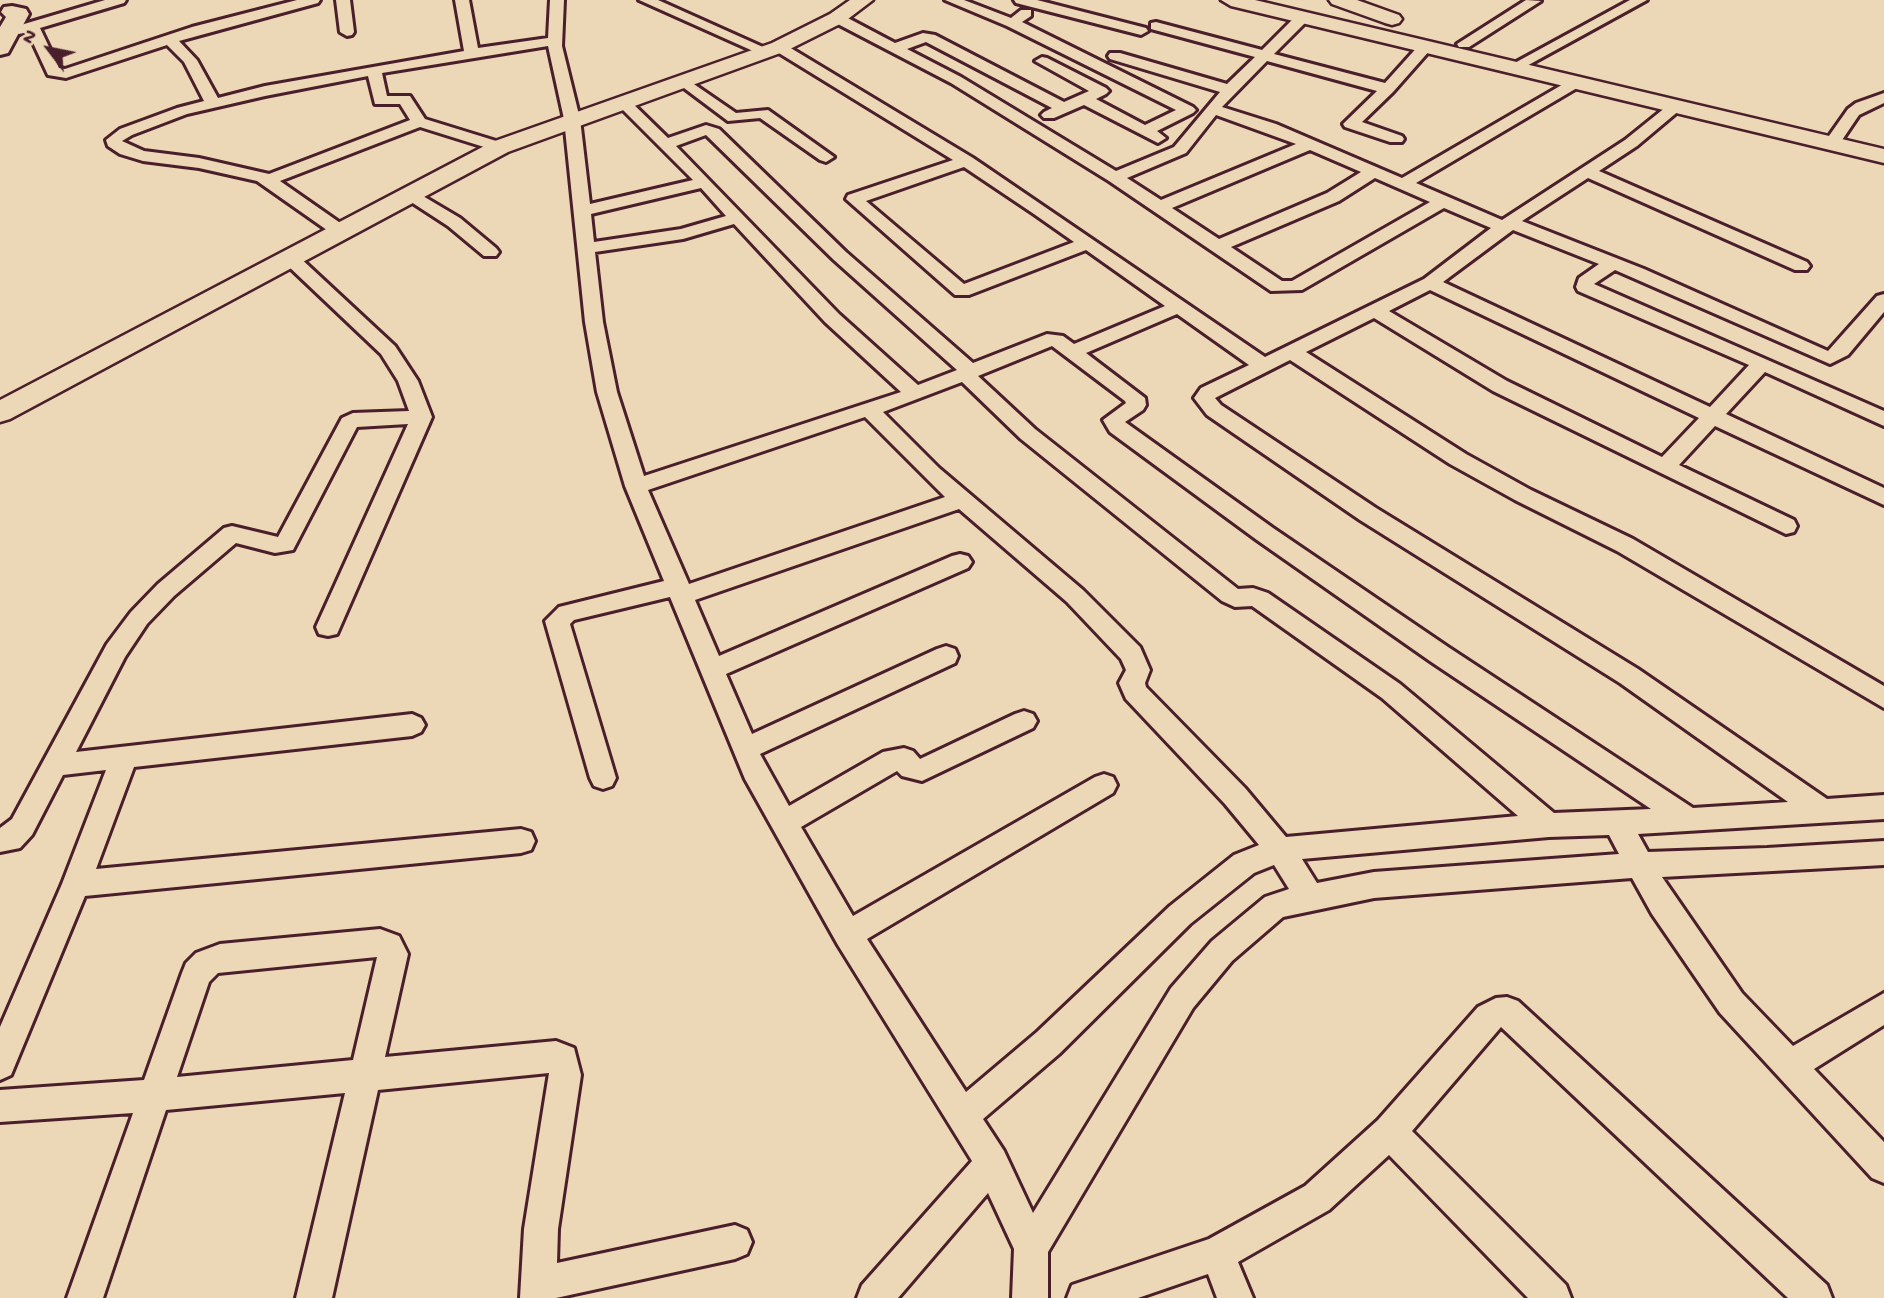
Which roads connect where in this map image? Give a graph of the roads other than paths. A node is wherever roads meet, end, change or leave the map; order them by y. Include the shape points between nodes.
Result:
1 (119, 0) edge
2 (313, 0) edge
3 (343, 0) edge
4 (462, 0) edge
5 (557, 0) edge
6 (646, 0) edge
7 (863, 0) edge
8 (951, 0) edge
9 (1021, 0) edge
10 (1231, 0) edge
11 (1339, 0) edge
12 (1640, 0) edge
13 (1534, 1) edge
14 (1040, 2) edge
15 (7, 18) edge
16 (837, 18) junction
17 (1302, 18) junction
18 (1013, 23) junction
19 (1156, 26) dead end
20 (33, 27) junction
21 (1141, 31) dead end
22 (347, 32) dead end
23 (170, 40) junction
24 (555, 41) junction
25 (1464, 44) junction
26 (1426, 46) junction
27 (895, 48) junction
28 (773, 49) junction
29 (472, 54) junction
30 (1115, 56) dead end
31 (1266, 56) junction
32 (1042, 61) dead end
33 (1518, 65) junction
34 (373, 71) junction
35 (1541, 73) junction
36 (685, 82) junction
37 (1577, 82) junction
38 (1388, 89) junction
39 (1230, 90) junction
40 (1884, 98) edge
41 (1086, 99) junction
42 (213, 103) junction
43 (624, 103) junction
44 (1676, 106) junction
45 (1063, 108) junction
46 (1213, 108) junction
47 (572, 119) junction
48 (419, 122) junction
49 (1029, 124) junction
50 (1145, 131) junction
51 (1396, 139) dead end
52 (1832, 143) junction
53 (665, 144) junction
54 (1310, 144) junction
55 (500, 147) junction
56 (1180, 150) junction
57 (1884, 156) edge
58 (826, 157) dead end
59 (967, 162) junction
60 (1373, 172) junction
61 (1587, 172) junction
62 (1115, 177) junction
63 (268, 180) junction
64 (704, 182) junction
65 (1403, 184) junction
66 (411, 194) junction
67 (1444, 201) junction
68 (1161, 206) junction
69 (582, 211) junction
70 (737, 218) junction
71 (1508, 225) junction
72 (340, 232) junction
73 (1088, 243) junction
74 (1218, 246) junction
75 (586, 248) junction
76 (490, 252) dead end
77 (291, 259) junction
78 (1613, 263) junction
79 (1801, 266) dead end
80 (1430, 283) junction
81 (1884, 300) edge
82 (1179, 307) junction
83 (1376, 311) junction
84 (1073, 351) junction
85 (1293, 353) junction
86 (1762, 363) junction
87 (1264, 366) junction
88 (968, 374) junction
89 (915, 394) junction
90 (869, 409) junction
91 (0, 412) edge
92 (1712, 416) junction
93 (422, 417) junction
94 (1884, 419) edge
95 (1665, 467) junction
96 (636, 485) junction
97 (1884, 497) edge
98 (960, 500) junction
99 (1786, 526) dead end
100 (960, 562) dead end
101 (681, 590) junction
102 (327, 627) dead end
103 (946, 656) dead end
104 (713, 669) junction
105 (1884, 698) edge
106 (1024, 721) dead end
107 (412, 725) dead end
108 (746, 749) junction
109 (125, 756) junction
110 (55, 765) junction
111 (603, 778) dead end
112 (1104, 785) dead end
113 (1884, 807) edge
114 (1823, 811) junction
115 (1689, 820) junction
116 (1616, 821) junction
117 (784, 823) junction
118 (1549, 825) junction
119 (0, 840) edge
120 (521, 841) dead end
121 (1280, 850) junction
122 (1884, 853) edge
123 (1639, 865) junction
124 (76, 884) junction
125 (1310, 897) junction
126 (848, 936) junction
127 (1884, 1008) edge
128 (0, 1064) edge
129 (1789, 1066) junction
130 (365, 1073) junction
131 (155, 1095) junction
132 (0, 1106) edge
133 (963, 1115) junction
134 (1390, 1132) junction
135 (992, 1163) junction
136 (1884, 1166) edge
137 (735, 1242) dead end
138 (1031, 1248) junction
139 (1217, 1254) junction
140 (538, 1291) edge
141 (85, 1298) edge
142 (314, 1298) edge
143 (875, 1298) edge
144 (1030, 1298) edge
145 (1085, 1298) edge
146 (1235, 1298) edge
147 (1553, 1298) edge
148 (1814, 1298) edge

1 - 20 street
2 - 23 street
3 - 22 street
4 - 29 street
5 - 24 street
6 - 28 street
7 - 16 street
8 - 18 street
9 - 14 street
10 - 17 street
11 - 25 street
12 - 33 street
13 - 25 street
14 - 18 street
14 - 21 street
15 - 20 street
16 - 27 street
16 - 28 street
17 - 26 street
17 - 31 street
18 - 50 street via 1188,110
19 - 31 street
20 - 23 street via 58,74 79,72
23 - 42 street via 190,60
24 - 29 street
24 - 47 street
25 - 33 street
26 - 35 street
26 - 38 street
27 - 45 street via 930,38
27 - 49 street
28 - 36 street
28 - 59 street
29 - 34 street
30 - 39 street
31 - 38 street
31 - 39 street
32 - 41 street via 1101,89
33 - 35 street
34 - 42 street
34 - 48 street via 380,101 405,99
35 - 37 street
36 - 43 street
36 - 58 street via 733,118 763,113
37 - 44 street
37 - 65 street
38 - 51 street via 1351,124
39 - 46 street
40 - 52 street via 1853,112
41 - 45 street
41 - 50 street
42 - 63 street via 148,123 117,136 114,143 143,156 199,163
43 - 47 street
43 - 53 street
44 - 52 street
44 - 61 street
45 - 49 street
46 - 54 street
46 - 56 street
47 - 55 street
47 - 69 street
48 - 55 street
48 - 63 street
49 - 62 street
50 - 56 street
52 - 57 street
53 - 64 street
53 - 88 street via 713,132
54 - 60 street
54 - 68 street
55 - 66 street
56 - 62 street
59 - 73 street
59 - 73 street via 854,199 962,291
60 - 65 street
60 - 74 street via 1333,197
61 - 71 street
61 - 79 street
62 - 68 street
63 - 72 street
64 - 69 street
64 - 70 street
65 - 67 street
66 - 72 street
66 - 76 street
67 - 71 street
67 - 74 street via 1296,286 1285,288 1269,282
68 - 74 street
69 - 75 street
70 - 75 street via 684,234
70 - 89 street via 832,318
71 - 78 street
71 - 80 street
72 - 77 street
73 - 82 street
75 - 96 street via 607,392
77 - 91 street
77 - 93 street via 388,350 408,380
78 - 81 street via 1830,358
78 - 86 street via 1585,282 1585,287
80 - 83 street
80 - 92 street
82 - 84 street
82 - 87 street
83 - 85 street
83 - 95 street via 1500,386
84 - 88 street via 1052,339
84 - 115 street via 1135,398 1133,408 1113,420 1117,427 1439,654
85 - 87 street
85 - 105 street via 1458,459 1625,545
86 - 92 street
86 - 94 street
87 - 114 street via 1208,393 1206,403 1368,514 1629,676
88 - 89 street
88 - 118 street via 1028,433 1230,595 1260,599 1391,691
89 - 90 street
90 - 96 street
90 - 98 street
92 - 95 street
92 - 97 street
93 - 102 street
93 - 110 street via 353,420 289,541 275,545 232,534 166,590 116,651
95 - 99 street
96 - 101 street
98 - 101 street
98 - 121 street via 1075,596 1131,654 1138,670 1132,683 1135,692
100 - 104 street
101 - 104 street
101 - 111 street via 567,613 557,621
103 - 108 street
104 - 108 street
106 - 117 street via 922,771 911,768 904,759 892,760
107 - 109 street
108 - 117 street
109 - 110 street
109 - 124 street
110 - 119 street via 17,834
112 - 126 street
113 - 114 street
114 - 115 street
115 - 116 street
116 - 118 street
116 - 123 street
117 - 126 street
118 - 121 street
120 - 124 street
121 - 125 street
121 - 133 street via 1244,864 1180,915 1048,1043
122 - 123 street
123 - 125 street via 1374,885
123 - 129 street via 1731,1003
124 - 128 street
125 - 138 street via 1275,906 1222,951 1182,998
126 - 133 street
127 - 129 street
129 - 136 street
130 - 131 street
130 - 131 street via 393,954 388,946 372,942 207,962 190,987
130 - 140 street via 563,1059 565,1075 541,1228
130 - 142 street
131 - 132 street
131 - 141 street
133 - 135 street
134 - 139 street via 1317,1198
134 - 147 street
134 - 148 street via 1489,1018 1507,1013
135 - 138 street
135 - 143 street
137 - 140 street
138 - 144 street
139 - 145 street
139 - 146 street

